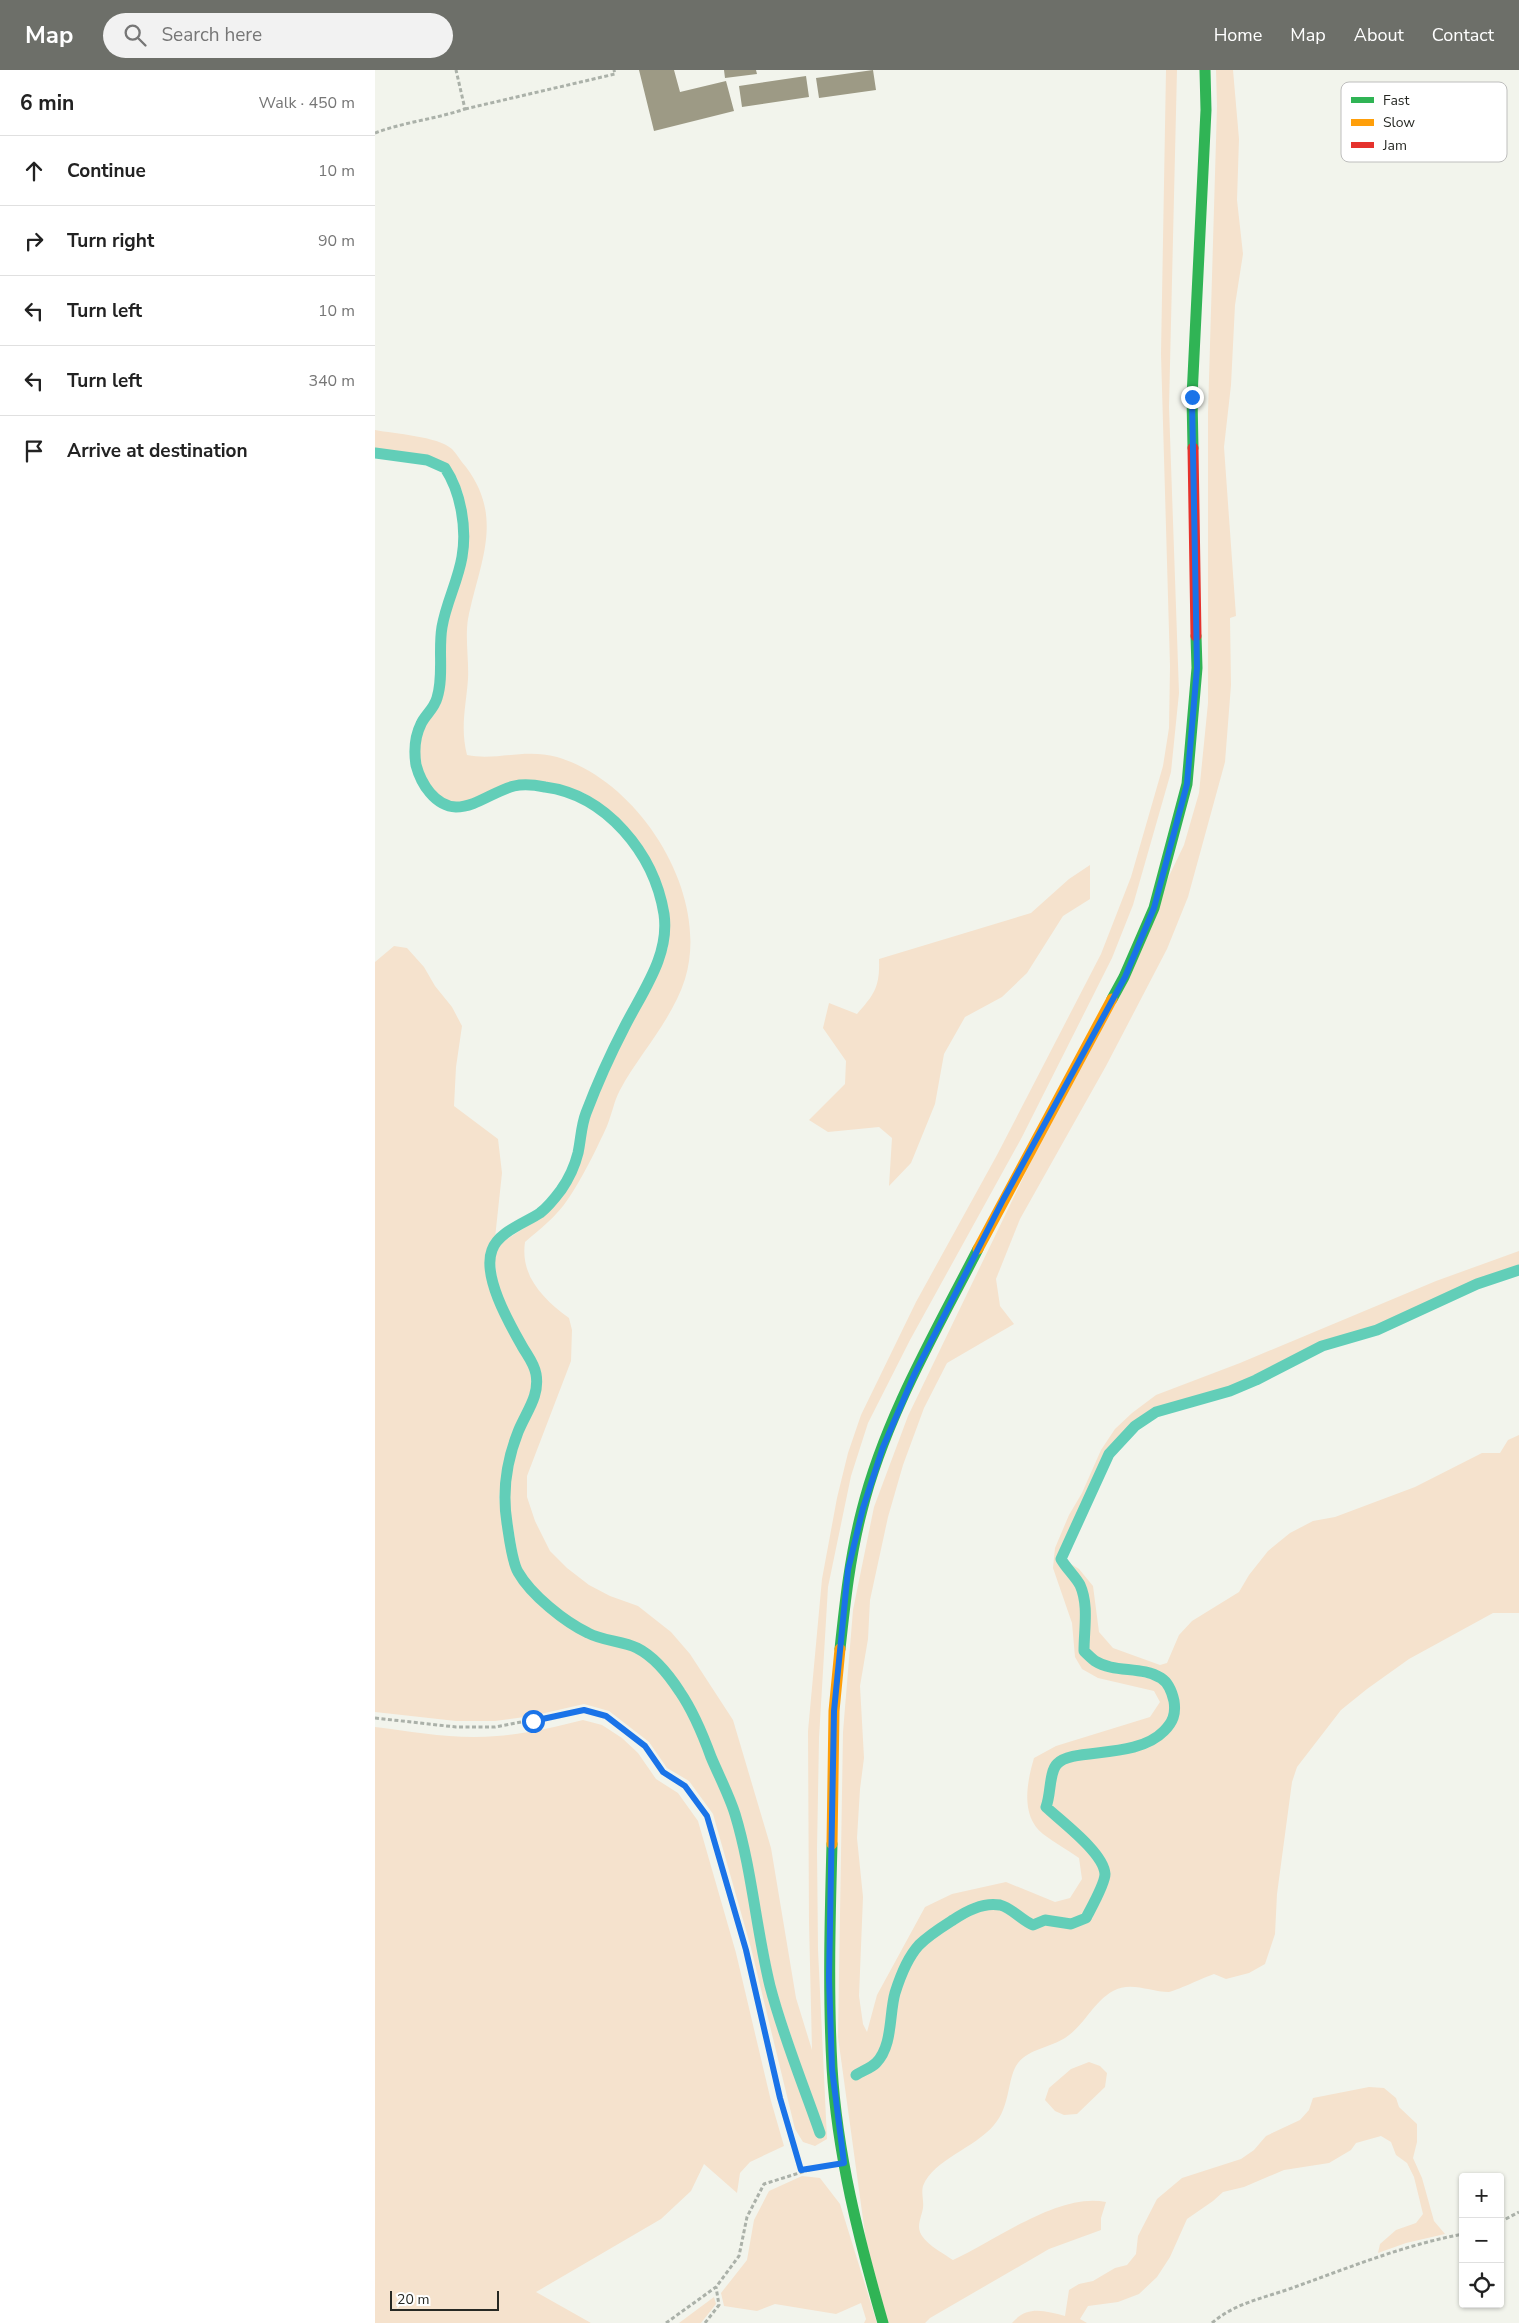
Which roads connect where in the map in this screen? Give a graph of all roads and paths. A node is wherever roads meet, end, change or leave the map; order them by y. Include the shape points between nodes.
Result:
1 (456, 70) edge
2 (614, 70) edge
3 (1205, 70) edge
4 (465, 109) junction
5 (375, 133) edge
6 (375, 1718) edge
7 (844, 2163) junction
8 (801, 2170) junction
9 (1519, 2212) edge
10 (1504, 2220) edge
11 (1459, 2235) edge
12 (716, 2287) junction
13 (666, 2323) edge
14 (705, 2323) edge
15 (883, 2323) edge
16 (1213, 2323) edge

1 - 4 path
2 - 4 path via 615,74
3 - 7 street via 1206,110 1192,397 1197,668 1187,784 1154,908 1125,977 1003,1200 915,1373 883,1447 863,1508 848,1570 834,1711 829,1978 832,2069
4 - 5 path
6 - 8 path via 456,1727 495,1727 584,1710 606,1716 627,1731 645,1746 663,1772 685,1786 707,1816 746,1950 780,2098
7 - 8 path
7 - 15 street via 860,2244
8 - 12 path via 764,2184 747,2217 739,2256
9 - 10 path
11 - 16 path via 1407,2247 1236,2306
12 - 13 path
12 - 14 path via 719,2305

